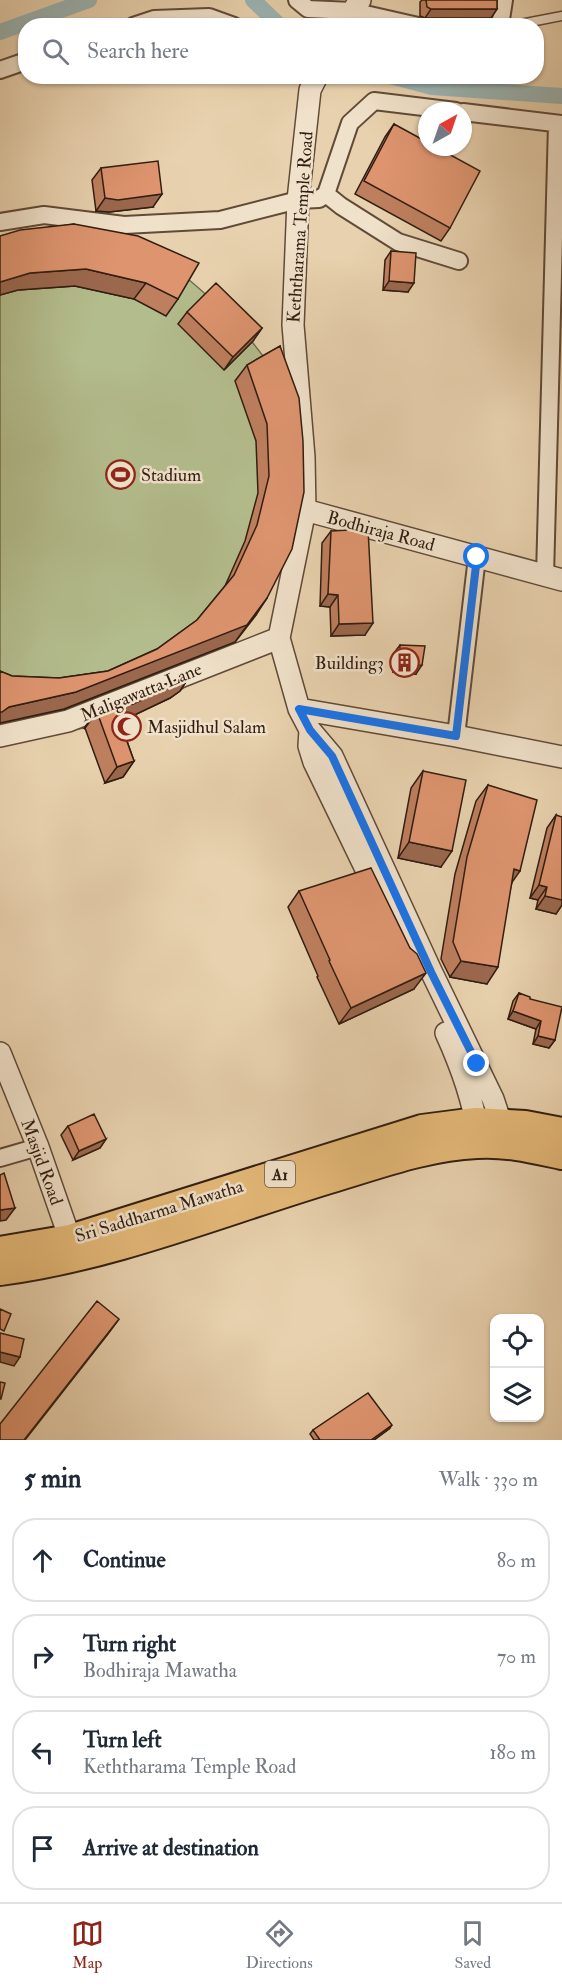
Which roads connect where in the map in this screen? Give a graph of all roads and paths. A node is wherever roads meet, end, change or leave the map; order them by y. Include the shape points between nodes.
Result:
1 (297, 0) edge
2 (504, 0) edge
3 (350, 15) edge
4 (562, 16) edge
5 (182, 18) edge
6 (212, 18) edge
7 (369, 18) edge
8 (501, 18) edge
9 (544, 19) edge
10 (18, 64) edge
11 (0, 70) edge
12 (309, 84) edge
13 (418, 106) edge
14 (472, 113) edge
15 (560, 124) edge
16 (326, 194) junction
17 (298, 200) junction
18 (0, 222) edge
19 (459, 261) dead end
20 (305, 510) junction
21 (477, 557) junction
22 (554, 578) edge
23 (279, 638) junction
24 (299, 709) junction
25 (0, 736) edge
26 (456, 736) junction
27 (562, 757) edge
28 (0, 1053) edge
29 (562, 1131) edge
30 (490, 1133) junction
31 (38, 1147) junction
32 (562, 1155) edge
33 (0, 1158) edge
34 (70, 1239) junction
35 (0, 1251) edge
36 (0, 1271) edge

1 - 3 street via 308,9
2 - 8 street
3 - 7 street
4 - 9 lane
5 - 6 street
10 - 11 street
12 - 17 street, Keththarama Temple Road
13 - 16 street via 374,101 350,123
14 - 15 street
15 - 22 street
16 - 17 street via 319,199
16 - 19 street via 398,242
17 - 18 street via 220,220 124,225 44,215
17 - 20 street, Keththarama Temple Road via 293,325
20 - 21 street, Bodhiraja Road
20 - 23 street, Keththarama Temple Road
21 - 22 street, Bodhiraja Road
21 - 26 street
23 - 24 street, Keththarama Temple Road
23 - 25 street, Maligawatta Lane via 68,721
24 - 26 street
24 - 30 street, Keththarama Temple Road via 310,730 332,756 359,835 425,975
26 - 27 street
28 - 31 street, Masjid Road
29 - 30 highway, Sri Saddharma Mawatha / A1
30 - 32 highway, Sri Saddharma Mawatha / A1
30 - 34 highway, Sri Saddharma Mawatha / A1 via 422,1129
30 - 36 highway, Sri Saddharma Mawatha / A1 via 76,1257
31 - 33 street
31 - 34 street, Masjid Road
34 - 35 highway, Sri Saddharma Mawatha / A1

